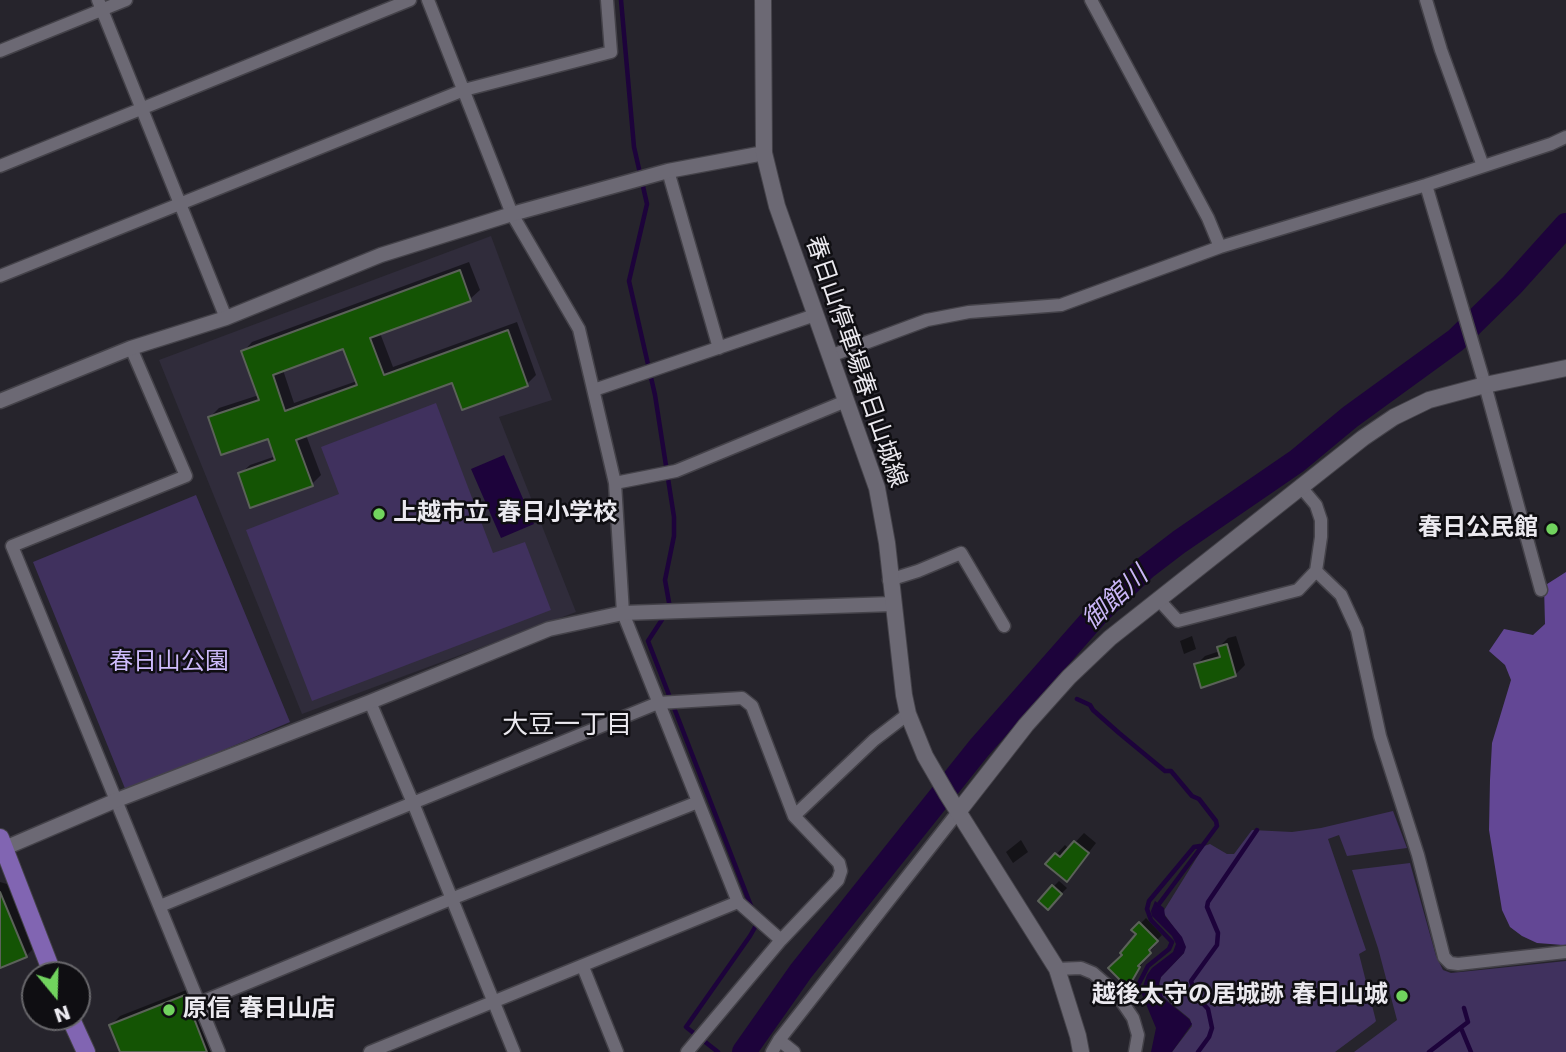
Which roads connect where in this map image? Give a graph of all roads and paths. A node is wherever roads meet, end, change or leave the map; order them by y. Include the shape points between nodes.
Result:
1 (126, 0) edge
2 (410, 0) edge
3 (428, 0) edge
4 (607, 0) edge
5 (762, 0) edge
6 (1091, 0) edge
7 (1426, 0) edge
8 (100, 5) edge
9 (0, 51) edge
10 (464, 90) junction
11 (142, 108) junction
12 (1566, 137) edge
13 (764, 153) junction
14 (0, 166) edge
15 (1483, 166) junction
16 (668, 171) junction
17 (1426, 185) junction
18 (180, 203) junction
19 (512, 214) junction
20 (1220, 247) junction
21 (0, 276) edge
22 (815, 315) junction
23 (226, 318) junction
24 (131, 348) junction
25 (719, 348) junction
26 (830, 356) junction
27 (1566, 368) edge
28 (1485, 385) junction
29 (594, 390) junction
30 (0, 401) edge
31 (846, 401) junction
32 (615, 483) junction
33 (1300, 486) junction
34 (1316, 571) junction
35 (890, 580) junction
36 (1541, 590) dead end
37 (1158, 599) junction
38 (892, 604) junction
39 (623, 613) junction
40 (1004, 626) dead end
41 (370, 702) junction
42 (658, 703) junction
43 (908, 714) junction
44 (117, 800) junction
45 (698, 802) junction
46 (413, 803) junction
47 (958, 811) junction
48 (794, 816) junction
49 (1, 846) edge
50 (451, 899) junction
51 (738, 902) junction
52 (160, 906) junction
53 (780, 940) junction
54 (1566, 952) edge
55 (47, 961) edge
56 (583, 967) junction
57 (1057, 969) junction
58 (494, 1002) junction
59 (199, 1003) junction
60 (77, 1031) edge
61 (779, 1040) junction
62 (86, 1052) edge
63 (219, 1052) edge
64 (370, 1052) edge
65 (514, 1052) edge
66 (617, 1052) edge
67 (687, 1052) edge
68 (772, 1052) edge
69 (794, 1052) edge
70 (1081, 1052) edge
71 (1135, 1052) edge

1 - 8 street
2 - 11 street
3 - 10 street
4 - 10 street via 611,52
5 - 13 main road, 春日山停車場春日山城線
6 - 20 street
7 - 15 street
8 - 9 street
8 - 11 street
10 - 18 street
10 - 19 street
11 - 14 street
11 - 18 street
12 - 15 street
13 - 16 street
13 - 22 main road, 春日山停車場春日山城線
15 - 17 street
16 - 19 street
16 - 25 street
17 - 20 street
17 - 28 street
18 - 21 street
18 - 23 street
19 - 23 street via 380,255
19 - 29 street via 579,328
20 - 26 street via 1060,304 927,320
22 - 25 street
22 - 26 main road, 春日山停車場春日山城線
23 - 24 street
24 - 30 street
24 - 44 street via 186,476 12,546
25 - 29 street
26 - 31 main road, 春日山停車場春日山城線
27 - 28 main road
28 - 33 main road via 1429,400 1394,417
28 - 36 street
29 - 32 street
31 - 32 street via 676,471
31 - 35 main road, 春日山停車場春日山城線 via 877,488
32 - 39 street
33 - 34 street via 1317,505 1321,520
33 - 37 main road
34 - 37 street via 1298,590 1178,621
34 - 54 street via 1341,596 1357,630 1380,736 1444,957 1458,964
35 - 38 main road, 春日山停車場春日山城線
35 - 40 street via 961,554
37 - 47 main road via 1069,677
38 - 39 street
38 - 43 main road, 春日山停車場春日山城線
39 - 41 street via 549,629
39 - 42 street
41 - 44 street
41 - 46 street
42 - 45 street
42 - 46 street
42 - 48 street via 742,698 752,706
43 - 47 main road, 春日山停車場春日山城線 via 925,756
43 - 48 street
44 - 49 street
44 - 52 street
45 - 50 street
45 - 51 street
46 - 50 street
46 - 52 street
47 - 57 main road, 春日山停車場春日山城線
47 - 61 street
48 - 53 street via 839,863 841,871 838,880
49 - 55 main road
50 - 58 street
50 - 59 street
51 - 53 street
51 - 56 street
52 - 59 street
53 - 67 street
56 - 58 street
56 - 66 street
57 - 70 main road, 春日山停車場春日山城線
57 - 71 street via 1081,968 1116,993 1133,1018 1138,1035
58 - 64 street
58 - 65 street
59 - 63 street
60 - 62 main road
61 - 68 street
61 - 69 street

